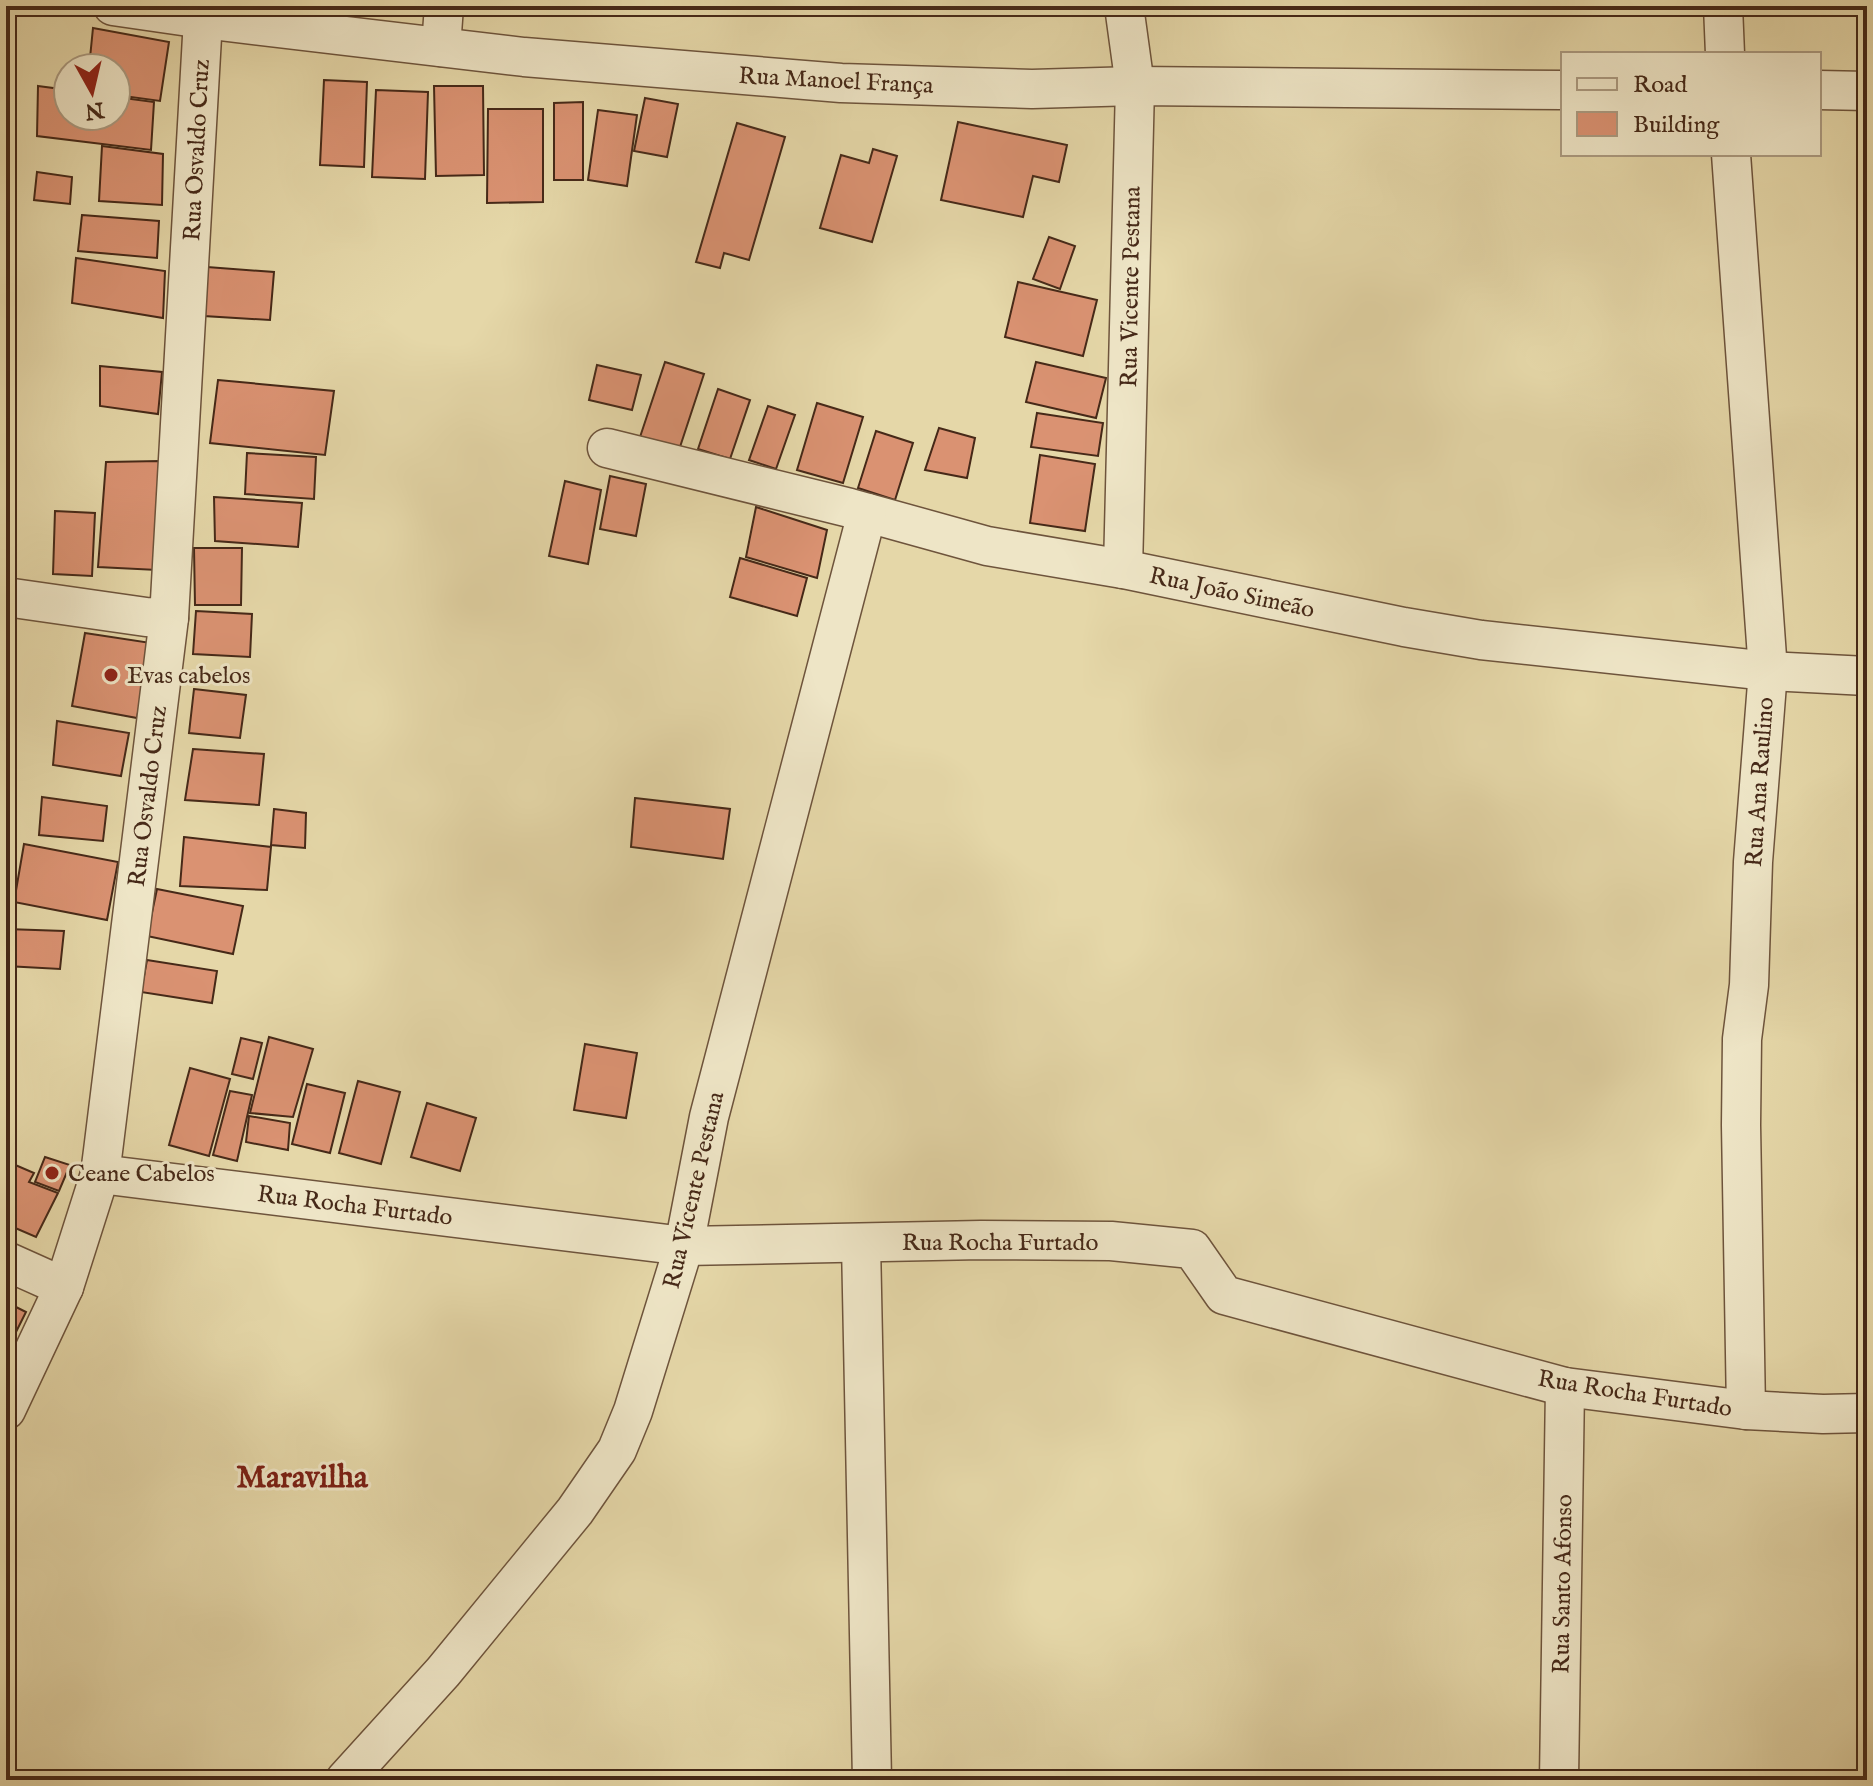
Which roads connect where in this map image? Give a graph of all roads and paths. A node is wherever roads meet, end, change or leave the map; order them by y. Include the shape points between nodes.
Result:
1 (113, 6) edge
2 (444, 6) edge
3 (1124, 6) edge
4 (1723, 6) edge
5 (203, 19) junction
6 (441, 47) junction
7 (1725, 52) edge
8 (1135, 86) junction
9 (1561, 90) edge
10 (1821, 90) edge
11 (1867, 91) edge
12 (1731, 156) edge
13 (607, 448) dead end
14 (867, 513) junction
15 (1123, 569) junction
16 (6, 597) edge
17 (169, 618) junction
18 (1768, 671) junction
19 (1867, 676) edge
20 (100, 1174) junction
21 (861, 1243) junction
22 (684, 1246) junction
23 (6, 1261) edge
24 (64, 1287) junction
25 (1565, 1387) junction
26 (6, 1410) edge
27 (1746, 1410) junction
28 (1867, 1413) edge
29 (345, 1780) edge
30 (872, 1780) edge
31 (1559, 1780) edge

1 - 5 street, Rua Manoel França
2 - 6 street
3 - 8 street, Rua Vicente Pestana
4 - 7 street
5 - 6 street, Rua Manoel França
5 - 17 street, Rua Osvaldo Cruz
6 - 8 street, Rua Manoel França via 841,83 1002,89
8 - 9 street, Rua Manoel França
8 - 15 street, Rua Vicente Pestana
10 - 11 street
12 - 18 street, Rua Ana Raulino
13 - 14 street, Rua João Simeão
14 - 15 street, Rua João Simeão via 987,546
14 - 22 street, Rua Vicente Pestana via 709,1117
15 - 18 street, Rua João Simeão via 1481,640
16 - 17 street
17 - 20 street, Rua Osvaldo Cruz
18 - 19 street, Rua João Simeão
18 - 27 street, Rua Ana Raulino via 1742,1039
20 - 22 street, Rua Rocha Furtado
20 - 24 street, Rua Osvaldo Cruz
21 - 22 street, Rua Rocha Furtado
21 - 25 street, Rua Rocha Furtado via 1111,1241 1192,1249 1224,1295
21 - 30 street
22 - 29 street, Rua Vicente Pestana via 617,1450 575,1511 443,1672
23 - 24 street
24 - 26 street, Rua Osvaldo Cruz
25 - 27 street, Rua Rocha Furtado
25 - 31 street, Rua Santo Afonso
27 - 28 street, Rua Rocha Furtado

